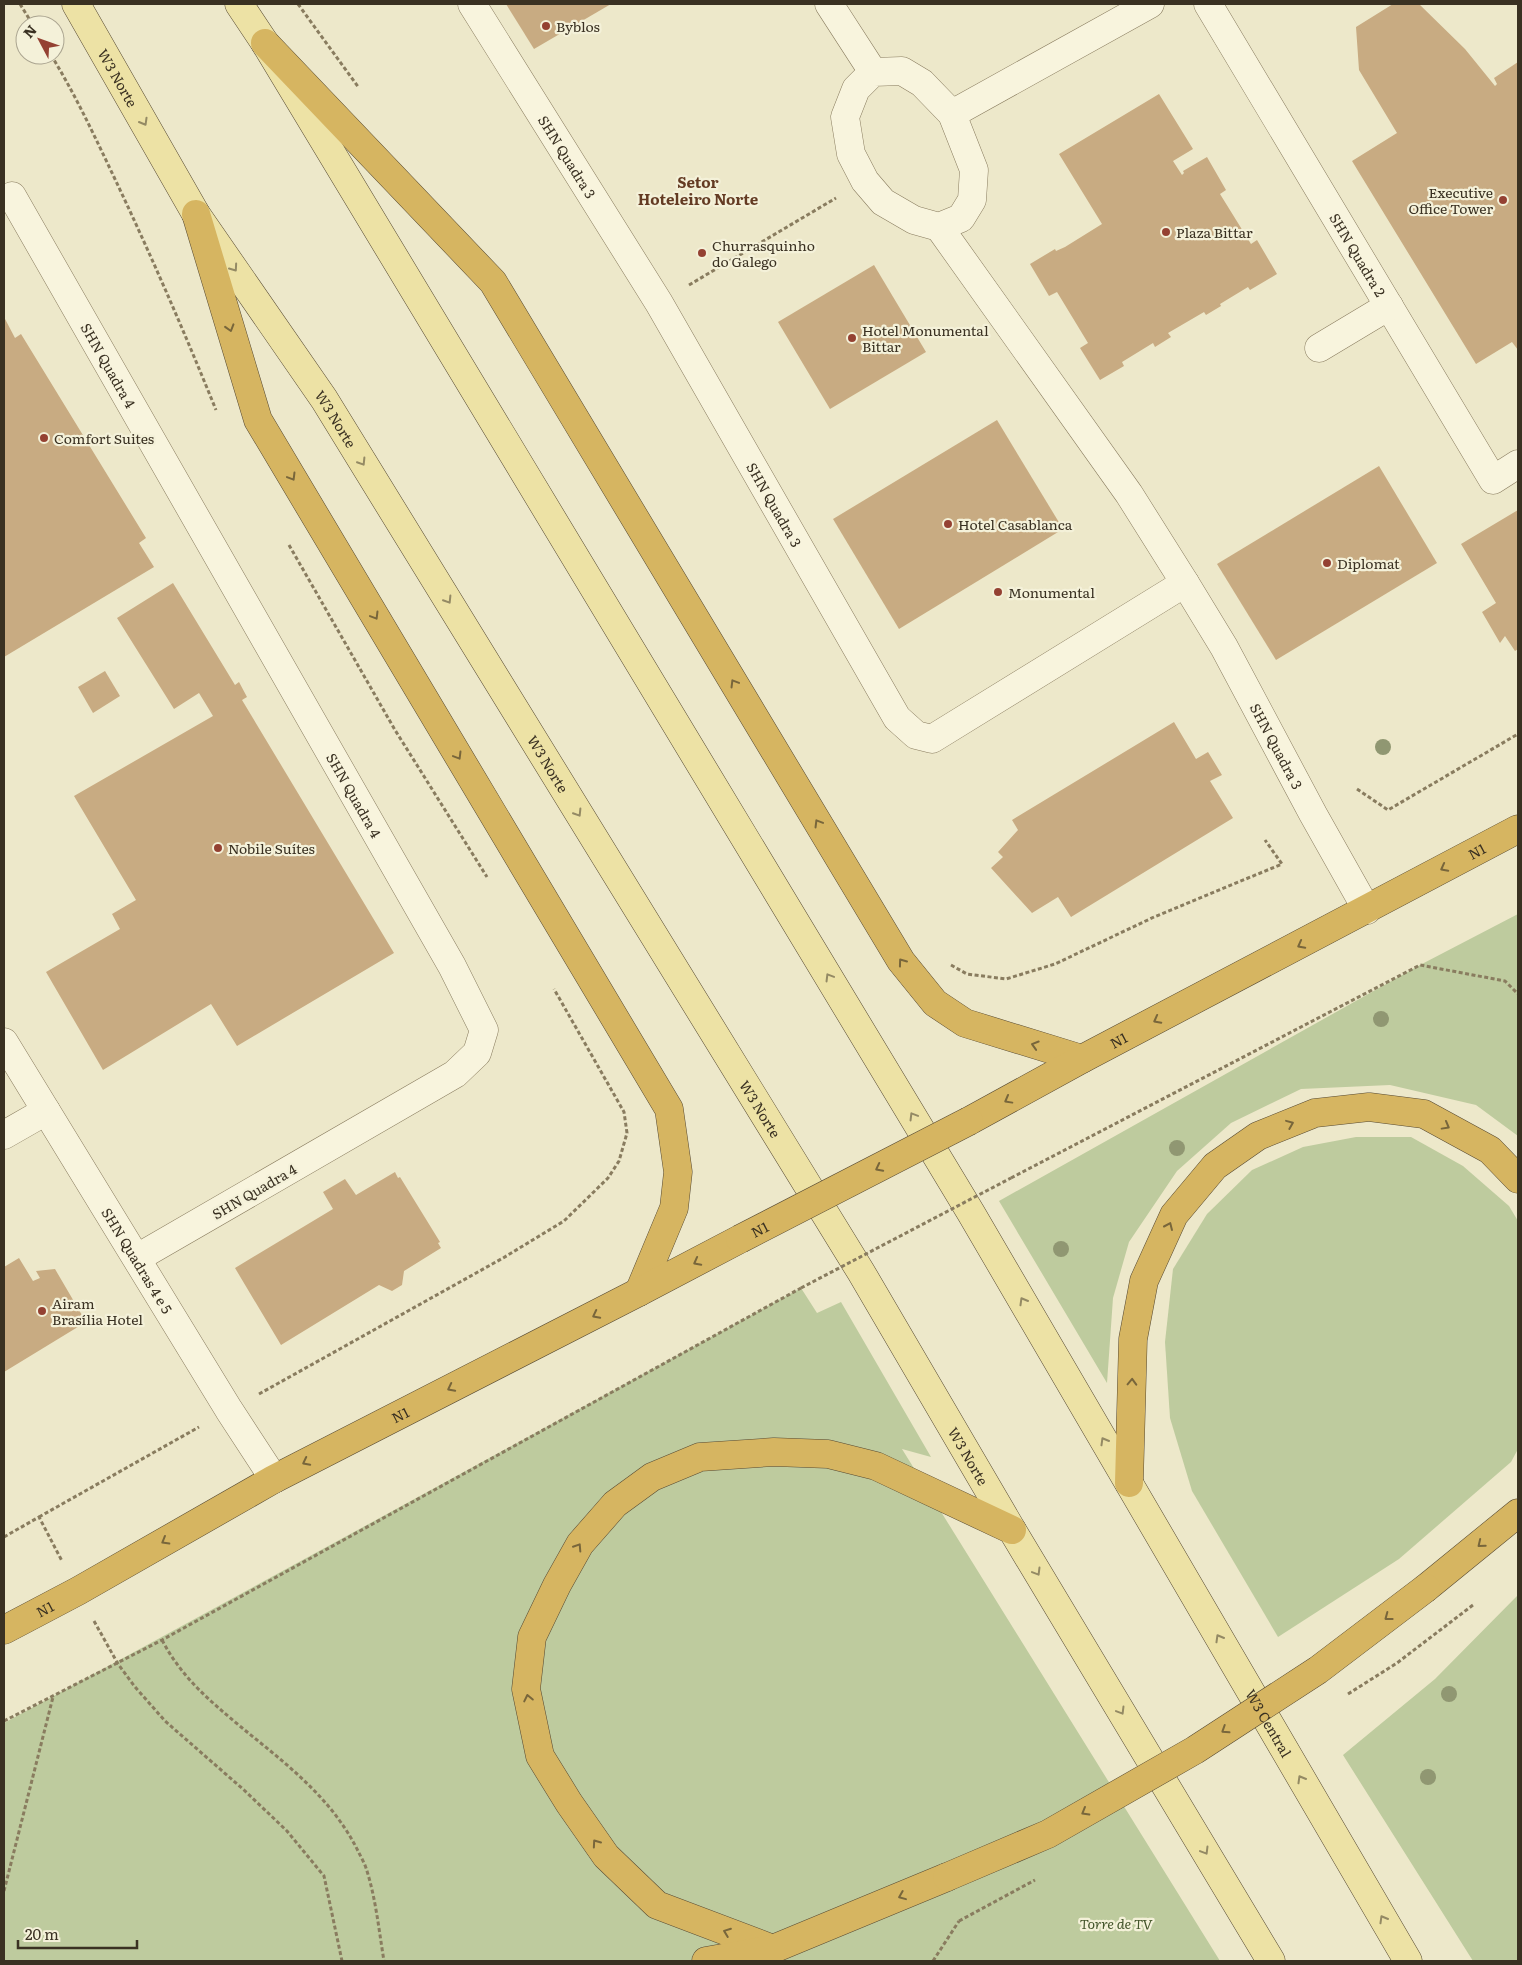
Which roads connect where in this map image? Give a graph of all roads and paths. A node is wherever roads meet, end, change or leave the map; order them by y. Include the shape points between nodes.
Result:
1 (20, 4) edge
2 (76, 4) edge
3 (239, 4) edge
4 (298, 4) edge
5 (472, 4) edge
6 (829, 4) edge
7 (1150, 4) edge
8 (1208, 4) edge
9 (27, 15) edge
10 (264, 43) junction
11 (872, 72) junction
12 (360, 88) dead end
13 (952, 114) junction
14 (864, 181) junction
15 (12, 196) dead end
16 (196, 214) junction
17 (939, 226) junction
18 (658, 303) junction
19 (1389, 306) junction
20 (1319, 348) dead end
21 (1518, 464) edge
22 (1185, 583) junction
23 (1518, 734) edge
24 (1357, 789) dead end
25 (1518, 829) edge
26 (1265, 840) dead end
27 (1367, 910) junction
28 (945, 960) dead end
29 (1518, 994) edge
30 (4, 1042) edge
31 (1082, 1060) junction
32 (46, 1111) junction
33 (4, 1135) edge
34 (608, 1178) dead end
35 (1518, 1179) edge
36 (137, 1258) junction
37 (639, 1292) junction
38 (230, 1410) junction
39 (274, 1479) junction
40 (1129, 1483) junction
41 (1518, 1513) edge
42 (39, 1517) junction
43 (1012, 1530) junction
44 (4, 1537) edge
45 (78, 1591) junction
46 (4, 1630) edge
47 (162, 1640) junction
48 (118, 1664) junction
49 (53, 1696) junction
50 (4, 1721) edge
51 (4, 1891) edge
52 (959, 1921) dead end
53 (773, 1949) junction
54 (342, 1961) edge
55 (384, 1961) edge
56 (706, 1961) edge
57 (933, 1961) edge
58 (1271, 1961) edge
59 (1408, 1961) edge

1 - 9 path
2 -> 16 main road, W3 Norte
3 - 10 main road
4 - 12 path
5 - 18 street, SHN Quadra 3
6 - 11 street
7 - 13 street
8 - 19 street, SHN Quadra 2
31 -> 10 highway via 964,1023 935,1003 901,961 493,282
40 -> 10 main road via 961,1196
11 - 13 street via 909,75 922,83
11 - 14 street via 856,89 845,117 851,154
13 - 17 street via 974,170 972,200 961,218
14 - 17 street via 883,202 914,220
14 - 18 path
15 - 36 street, SHN Quadra 4 via 452,966 484,1030 477,1053 455,1074
16 -> 37 highway via 258,420 669,1109 678,1172 674,1208
16 -> 43 main road, W3 Norte via 339,424 860,1272
17 - 22 street, SHN Quadra 3 via 1128,494
18 - 22 street, SHN Quadra 3 via 897,718 916,735 932,739
19 - 20 street
19 - 21 street, SHN Quadra 2 via 1492,480
22 - 27 street, SHN Quadra 3 via 1224,647
23 - 24 path via 1388,810
25 -> 27 highway, N1
26 - 28 path via 1282,864 1154,917 1056,964 1006,979 967,974
27 -> 31 highway, N1
29 - 47 path, bridge via 1505,981 1420,965 802,1288
30 - 32 street, SHN Quadras 4 e 5
31 -> 37 highway, N1, bridge
32 - 33 street
32 - 36 street, SHN Quadras 4 e 5
34 - 38 path via 564,1221 511,1254
40 -> 35 highway via 1133,1339 1144,1281 1174,1215 1215,1166 1258,1136 1316,1113 1369,1107 1424,1114 1490,1150
36 - 38 street, SHN Quadras 4 e 5
37 -> 39 highway, N1
38 - 39 street, SHN Quadras 4 e 5
38 - 42 path
39 -> 45 highway, N1
59 -> 40 main road, W3 Central
41 -> 53 highway, bridge via 1318,1670 1195,1750 1048,1834
42 - 44 path
42 - 45 path
53 -> 43 highway via 657,1905 606,1856 540,1756 526,1689 532,1637 580,1544 615,1504 652,1477 700,1457 774,1452 828,1454 876,1466
43 -> 58 main road
45 - 46 highway, N1
45 - 48 path
47 - 48 path
47 - 55 path via 172,1660 196,1689 306,1781 338,1817 367,1870
48 - 49 path
48 - 54 path via 165,1721 287,1831 324,1876
49 - 50 path
49 - 51 path
52 - 57 path
53 - 56 highway

